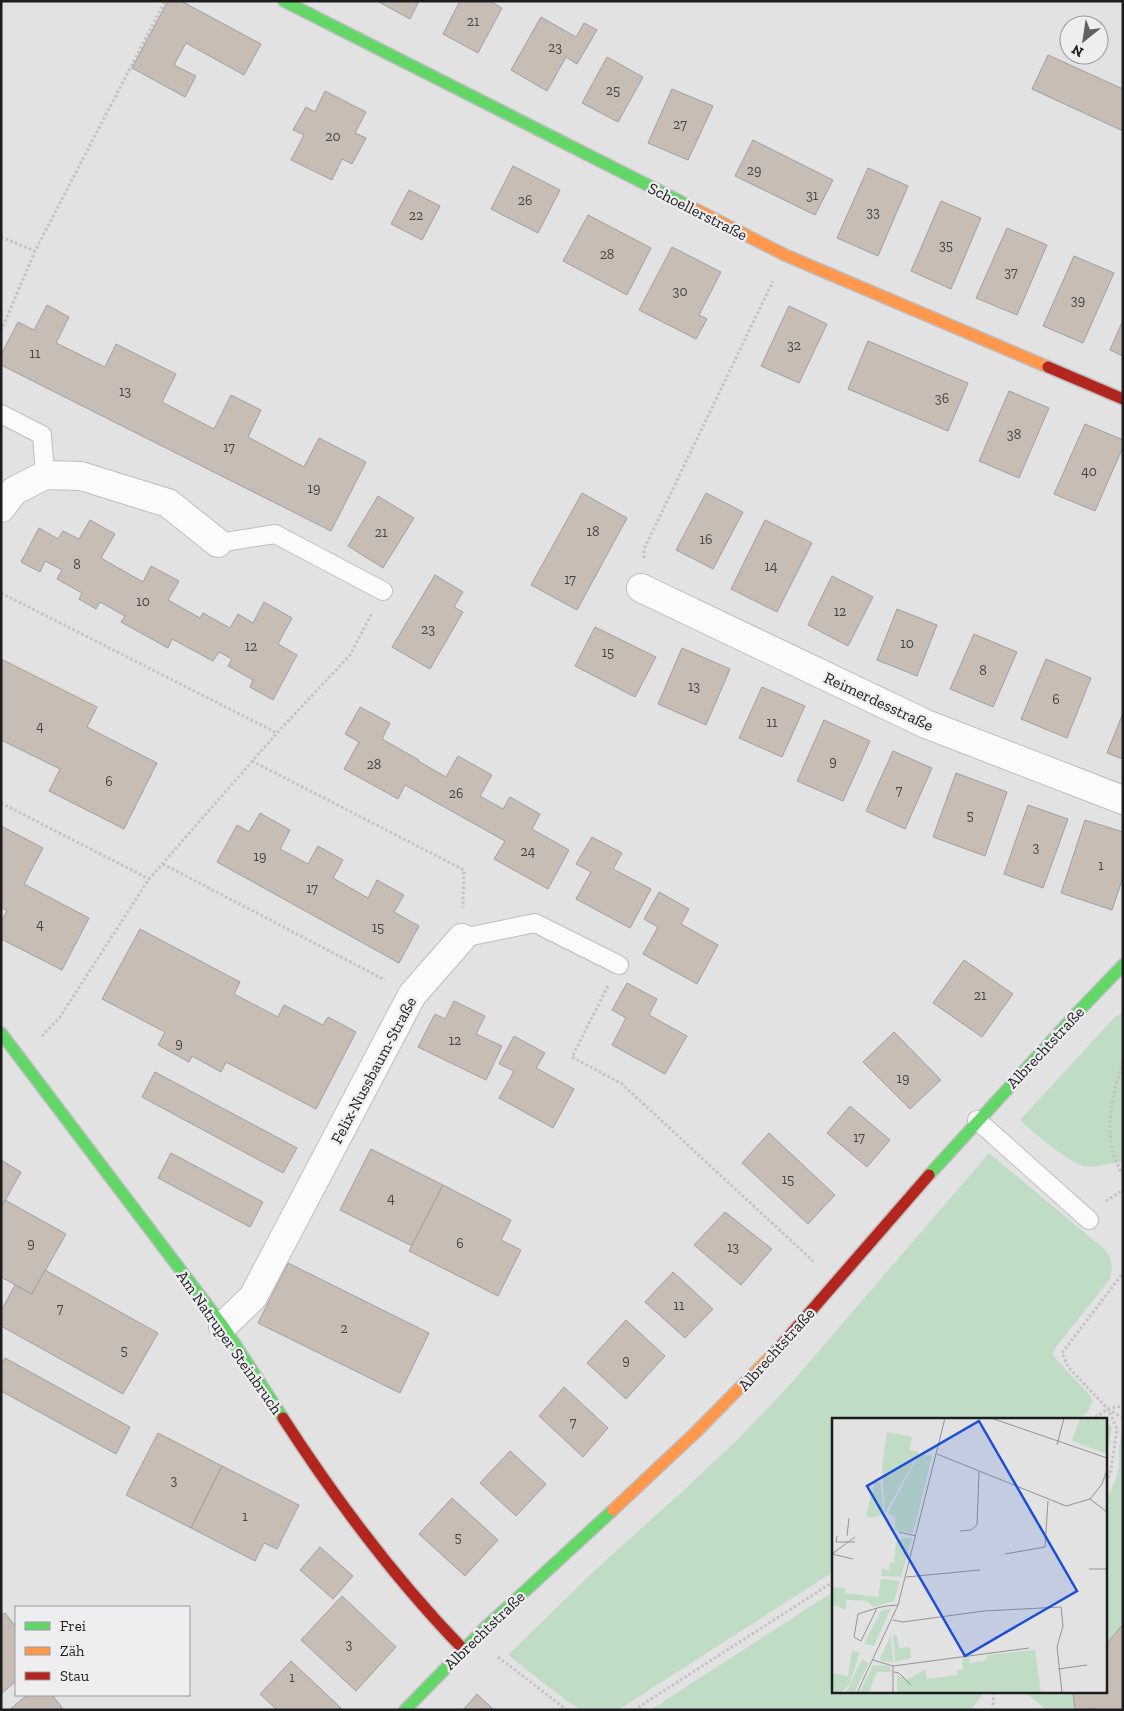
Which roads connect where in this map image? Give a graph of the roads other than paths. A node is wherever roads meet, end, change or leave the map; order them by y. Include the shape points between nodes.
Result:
1 (284, 1) edge
2 (1123, 399) edge
3 (1, 414) edge
4 (45, 475) junction
5 (1, 508) edge
6 (218, 544) joint
7 (641, 588) road end
8 (383, 592) road end
9 (1123, 800) edge
10 (462, 938) joint
11 (619, 965) road end
12 (1123, 965) edge
13 (1, 1033) edge
14 (977, 1120) junction
15 (1089, 1220) dead end
16 (223, 1326) junction
17 (463, 1649) junction
18 (405, 1710) edge

1 - 2 street, Schoellerstraße via 785,255
3 - 4 lane via 42,435
4 - 5 street via 14,491
4 - 6 street via 81,476 168,503
6 - 8 lane via 275,534
7 - 9 street, Reimerdesstraße via 926,724
10 - 11 lane via 535,923
10 - 16 street, Felix-Nussbaum-Straße via 412,995 253,1297
12 - 14 street, Albrechtstraße
13 - 16 street, Am Natruper Steinbruch
14 - 15 lane
14 - 17 street, Albrechtstraße via 746,1383 697,1434 579,1539
16 - 17 street, Am Natruper Steinbruch via 303,1450 363,1533
17 - 18 street, Albrechtstraße

